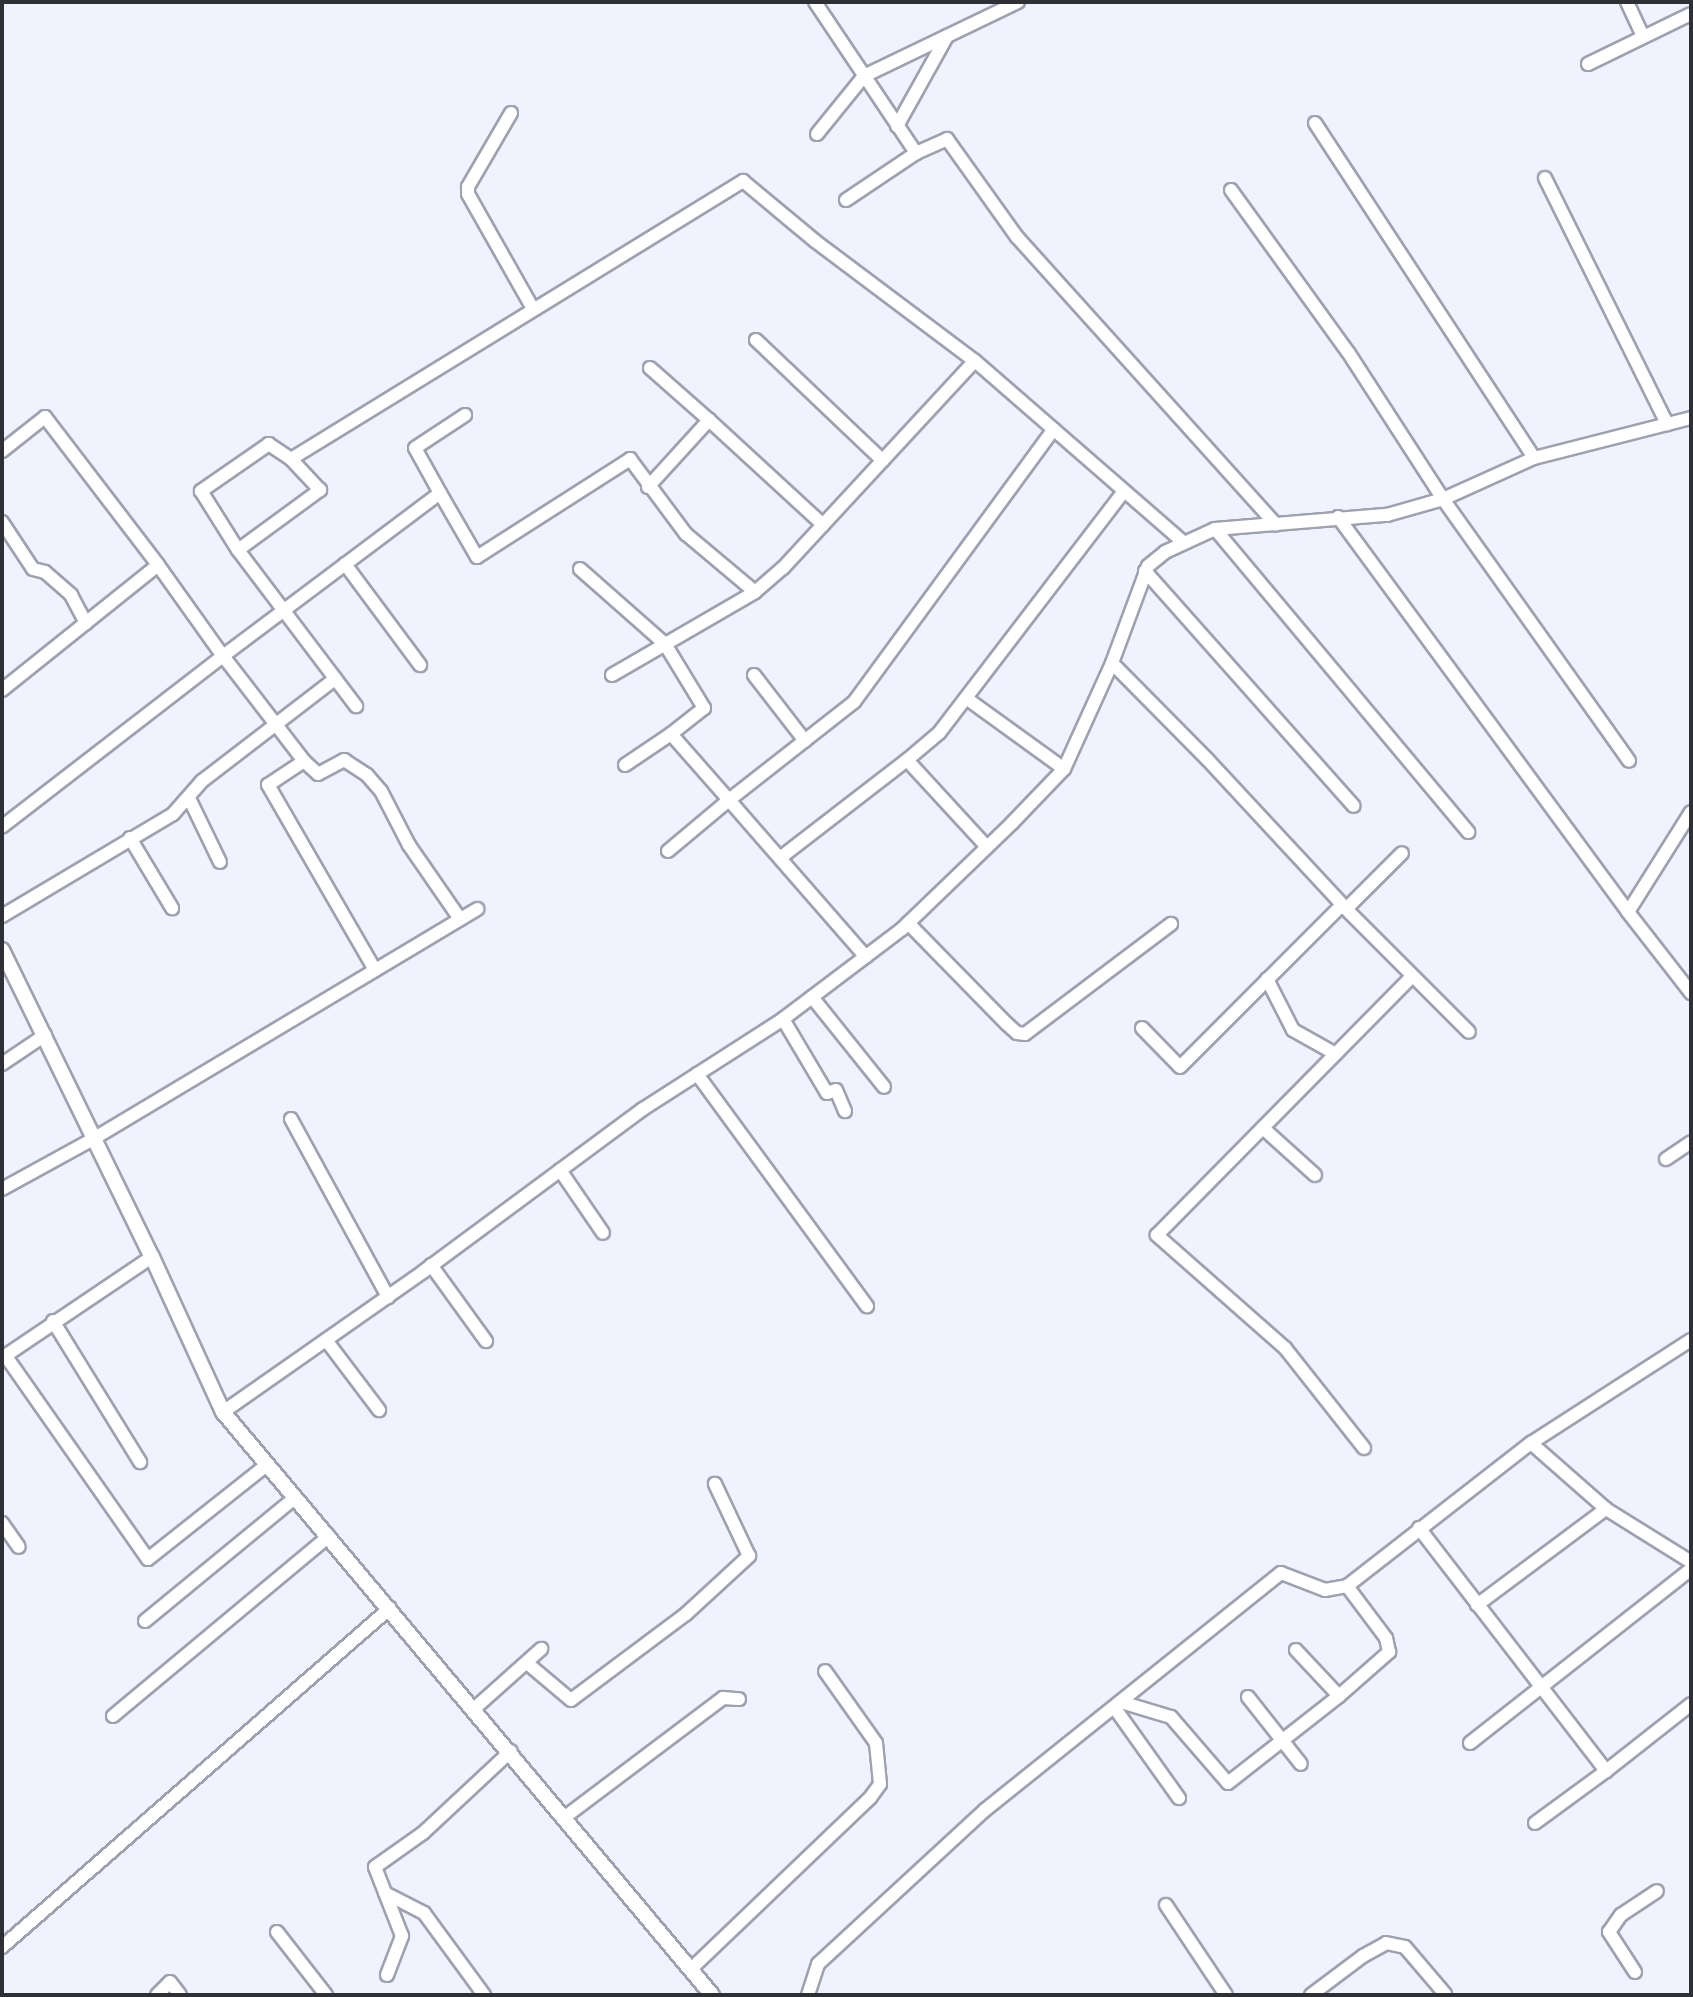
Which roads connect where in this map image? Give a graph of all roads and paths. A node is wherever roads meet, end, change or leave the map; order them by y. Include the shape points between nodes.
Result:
1 (814, 2) edge
2 (1018, 2) edge
3 (1627, 2) edge
4 (1691, 14) edge
5 (948, 36) junction
6 (1643, 37) junction
7 (1588, 64) dead end
8 (864, 76) junction
9 (511, 113) dead end
10 (1315, 123) dead end
11 (897, 126) junction
12 (817, 134) dead end
13 (916, 153) junction
14 (1545, 178) dead end
15 (1231, 190) dead end
16 (846, 201) dead end
17 (533, 309) junction
18 (756, 341) dead end
19 (975, 361) junction
20 (650, 368) dead end
21 (465, 415) dead end
22 (1691, 418) edge
23 (709, 419) junction
24 (1667, 424) junction
25 (1055, 429) junction
26 (2, 451) edge
27 (1534, 458) junction
28 (291, 459) junction
29 (883, 461) junction
30 (648, 487) junction
31 (1123, 492) junction
32 (440, 493) junction
33 (1443, 499) junction
34 (1338, 517) junction
35 (2, 522) edge
36 (823, 525) junction
37 (1276, 525) junction
38 (1215, 530) junction
39 (1185, 543) junction
40 (238, 550) junction
41 (158, 565) junction
42 (345, 565) junction
43 (580, 569) dead end
44 (1145, 571) junction
45 (755, 592) junction
46 (284, 610) junction
47 (86, 623) junction
48 (665, 644) junction
49 (223, 656) junction
50 (1112, 663) junction
51 (421, 666) dead end
52 (612, 675) dead end
53 (754, 675) dead end
54 (335, 678) junction
55 (2, 690) edge
56 (966, 698) junction
57 (356, 706) dead end
58 (275, 722) junction
59 (671, 734) junction
60 (805, 741) junction
61 (907, 760) junction
62 (304, 761) junction
63 (1629, 761) dead end
64 (625, 765) dead end
65 (1064, 769) junction
66 (189, 798) junction
67 (729, 800) junction
68 (1354, 806) dead end
69 (1691, 812) edge
70 (2, 827) edge
71 (1468, 832) dead end
72 (130, 838) junction
73 (987, 847) junction
74 (668, 851) dead end
75 (1402, 853) dead end
76 (779, 858) junction
77 (220, 862) dead end
78 (1344, 907) junction
79 (172, 908) dead end
80 (477, 909) dead end
81 (1628, 912) junction
82 (2, 916) edge
83 (460, 919) junction
84 (908, 923) junction
85 (1171, 924) dead end
86 (2, 950) edge
87 (866, 957) junction
88 (375, 970) junction
89 (1412, 976) junction
90 (1267, 979) junction
91 (1691, 993) edge
92 (812, 997) junction
93 (783, 1019) junction
94 (1142, 1028) dead end
95 (1469, 1032) dead end
96 (45, 1035) junction
97 (1336, 1054) junction
98 (2, 1063) edge
99 (697, 1074) junction
100 (884, 1087) dead end
101 (845, 1111) dead end
102 (291, 1119) dead end
103 (1263, 1128) junction
104 (93, 1139) junction
105 (1691, 1142) edge
106 (1667, 1159) dead end
107 (560, 1170) junction
108 (1315, 1175) dead end
109 (2, 1189) edge
110 (603, 1233) dead end
111 (152, 1257) junction
112 (431, 1265) junction
113 (388, 1297) junction
114 (867, 1306) dead end
115 (53, 1321) junction
116 (326, 1340) junction
117 (1691, 1340) edge
118 (486, 1341) dead end
119 (4, 1357) edge
120 (379, 1410) dead end
121 (223, 1412) junction
122 (1531, 1443) junction
123 (1364, 1447) dead end
124 (140, 1462) dead end
125 (268, 1464) junction
126 (715, 1484) dead end
127 (296, 1497) junction
128 (1606, 1509) junction
129 (2, 1523) edge
130 (1419, 1528) junction
131 (329, 1536) junction
132 (19, 1547) dead end
133 (1691, 1562) edge
134 (1691, 1569) edge
135 (1347, 1586) junction
136 (1477, 1605) junction
137 (390, 1608) junction
138 (145, 1621) dead end
139 (541, 1648) dead end
140 (1296, 1650) dead end
141 (527, 1663) junction
142 (825, 1671) dead end
143 (1541, 1688) junction
144 (1339, 1696) junction
145 (1248, 1697) dead end
146 (739, 1699) dead end
147 (1117, 1704) junction
148 (1691, 1704) edge
149 (475, 1708) junction
150 (113, 1716) dead end
151 (1282, 1741) junction
152 (1470, 1743) dead end
153 (511, 1751) junction
154 (1301, 1764) dead end
155 (1606, 1771) junction
156 (1179, 1798) dead end
157 (565, 1817) junction
158 (1535, 1823) dead end
159 (1657, 1891) dead end
160 (385, 1893) junction
161 (1166, 1905) dead end
162 (277, 1932) dead end
163 (2, 1947) edge
164 (691, 1969) junction
165 (1635, 1972) dead end
166 (387, 1975) dead end
167 (1445, 1994) edge
168 (157, 1995) edge
169 (180, 1995) edge
170 (326, 1995) edge
171 (484, 1995) edge
172 (712, 1995) edge
173 (808, 1995) edge
174 (1226, 1995) edge
175 (1311, 1995) edge

1 - 8 street
2 - 5 street
3 - 6 street
4 - 6 street
5 - 8 street
5 - 11 street
6 - 7 street
8 - 11 street
8 - 12 street
9 - 17 street via 468,194
10 - 27 street
11 - 13 street
13 - 16 street
13 - 37 street via 947,139 1017,237
14 - 24 street
15 - 33 street via 1348,352
17 - 19 street via 743,181
17 - 28 street
18 - 29 street
19 - 25 street
19 - 29 street
20 - 23 street
21 - 32 street via 415,448
22 - 24 street
23 - 30 street
23 - 36 street
24 - 27 street
25 - 31 street
25 - 60 street via 854,702
26 - 41 street via 45,417
27 - 33 street
28 - 40 street via 320,489
28 - 40 street via 269,444 201,491
29 - 36 street
30 - 32 street via 631,459 477,558
30 - 45 street via 686,534
31 - 39 street
31 - 56 street
32 - 42 street
33 - 34 street via 1387,514
33 - 63 street
34 - 37 street
34 - 81 street
35 - 47 street via 33,569 46,572 71,595
36 - 45 street
37 - 38 street
38 - 39 street
38 - 71 street
39 - 44 street via 1165,552
40 - 46 street
41 - 47 street
41 - 49 street
42 - 46 street
42 - 51 street
43 - 48 street
44 - 50 street
44 - 68 street
45 - 48 street
46 - 49 street
46 - 54 street
47 - 55 street
48 - 52 street
48 - 59 street via 704,708
49 - 58 street
49 - 70 street
50 - 65 street
50 - 78 street
53 - 60 street
54 - 57 street
54 - 58 street
56 - 61 street via 939,733
56 - 65 street
58 - 62 street
58 - 66 street via 202,781
59 - 64 street
59 - 67 street
60 - 67 street
61 - 73 street
61 - 76 street
62 - 83 street via 318,774 344,760 367,775
62 - 88 street via 268,785
65 - 73 street
66 - 72 street via 173,814
66 - 77 street
67 - 74 street
67 - 76 street
69 - 81 street
72 - 79 street
72 - 82 street
73 - 84 street
75 - 78 street
76 - 87 street
78 - 89 street
78 - 90 street
80 - 83 street
81 - 91 street
83 - 88 street
84 - 85 street via 1007,1024 1025,1034
84 - 87 street
86 - 96 street
87 - 92 street
88 - 104 street
89 - 95 street
89 - 97 street
90 - 94 street via 1180,1067
90 - 97 street via 1293,1030
92 - 93 street
92 - 100 street
93 - 99 street
93 - 101 street via 827,1094 836,1090
96 - 98 street
96 - 104 street
97 - 103 street
99 - 107 street
99 - 114 street
102 - 113 street
103 - 108 street
103 - 123 street via 1157,1235 1286,1348
104 - 109 street
104 - 111 street
105 - 106 street
107 - 110 street
107 - 112 street
111 - 115 street
111 - 121 street
112 - 113 street
112 - 118 street
113 - 116 street
115 - 119 street
115 - 124 street
116 - 120 street
116 - 121 street
117 - 122 street
119 - 125 street via 148,1559
121 - 125 street
122 - 128 street
122 - 130 street
125 - 127 street
126 - 141 street via 749,1556 687,1614 571,1700
127 - 131 street
127 - 138 street
128 - 133 street
128 - 136 street
129 - 132 street
130 - 135 street
130 - 136 street
131 - 137 street
131 - 150 street
134 - 143 street
135 - 144 street via 1386,1638 1389,1652
135 - 147 street via 1325,1591 1281,1573
136 - 143 street
137 - 149 street
137 - 163 street
139 - 141 street
140 - 144 street
141 - 149 street
142 - 164 street via 876,1743 880,1784
143 - 152 street
143 - 155 street
144 - 151 street
145 - 151 street
146 - 157 street via 723,1698
147 - 151 street via 1171,1717 1228,1783
147 - 156 street
147 - 173 street via 985,1810 818,1964
148 - 155 street
149 - 153 street
151 - 154 street
153 - 157 street
153 - 160 street via 423,1833 375,1867
155 - 158 street
157 - 164 street
159 - 165 street via 1621,1915 1609,1932
160 - 166 street via 402,1936
160 - 171 street via 424,1913
161 - 174 street
162 - 170 street
164 - 172 street
167 - 175 street via 1405,1947 1386,1943
168 - 169 street via 170,1982

